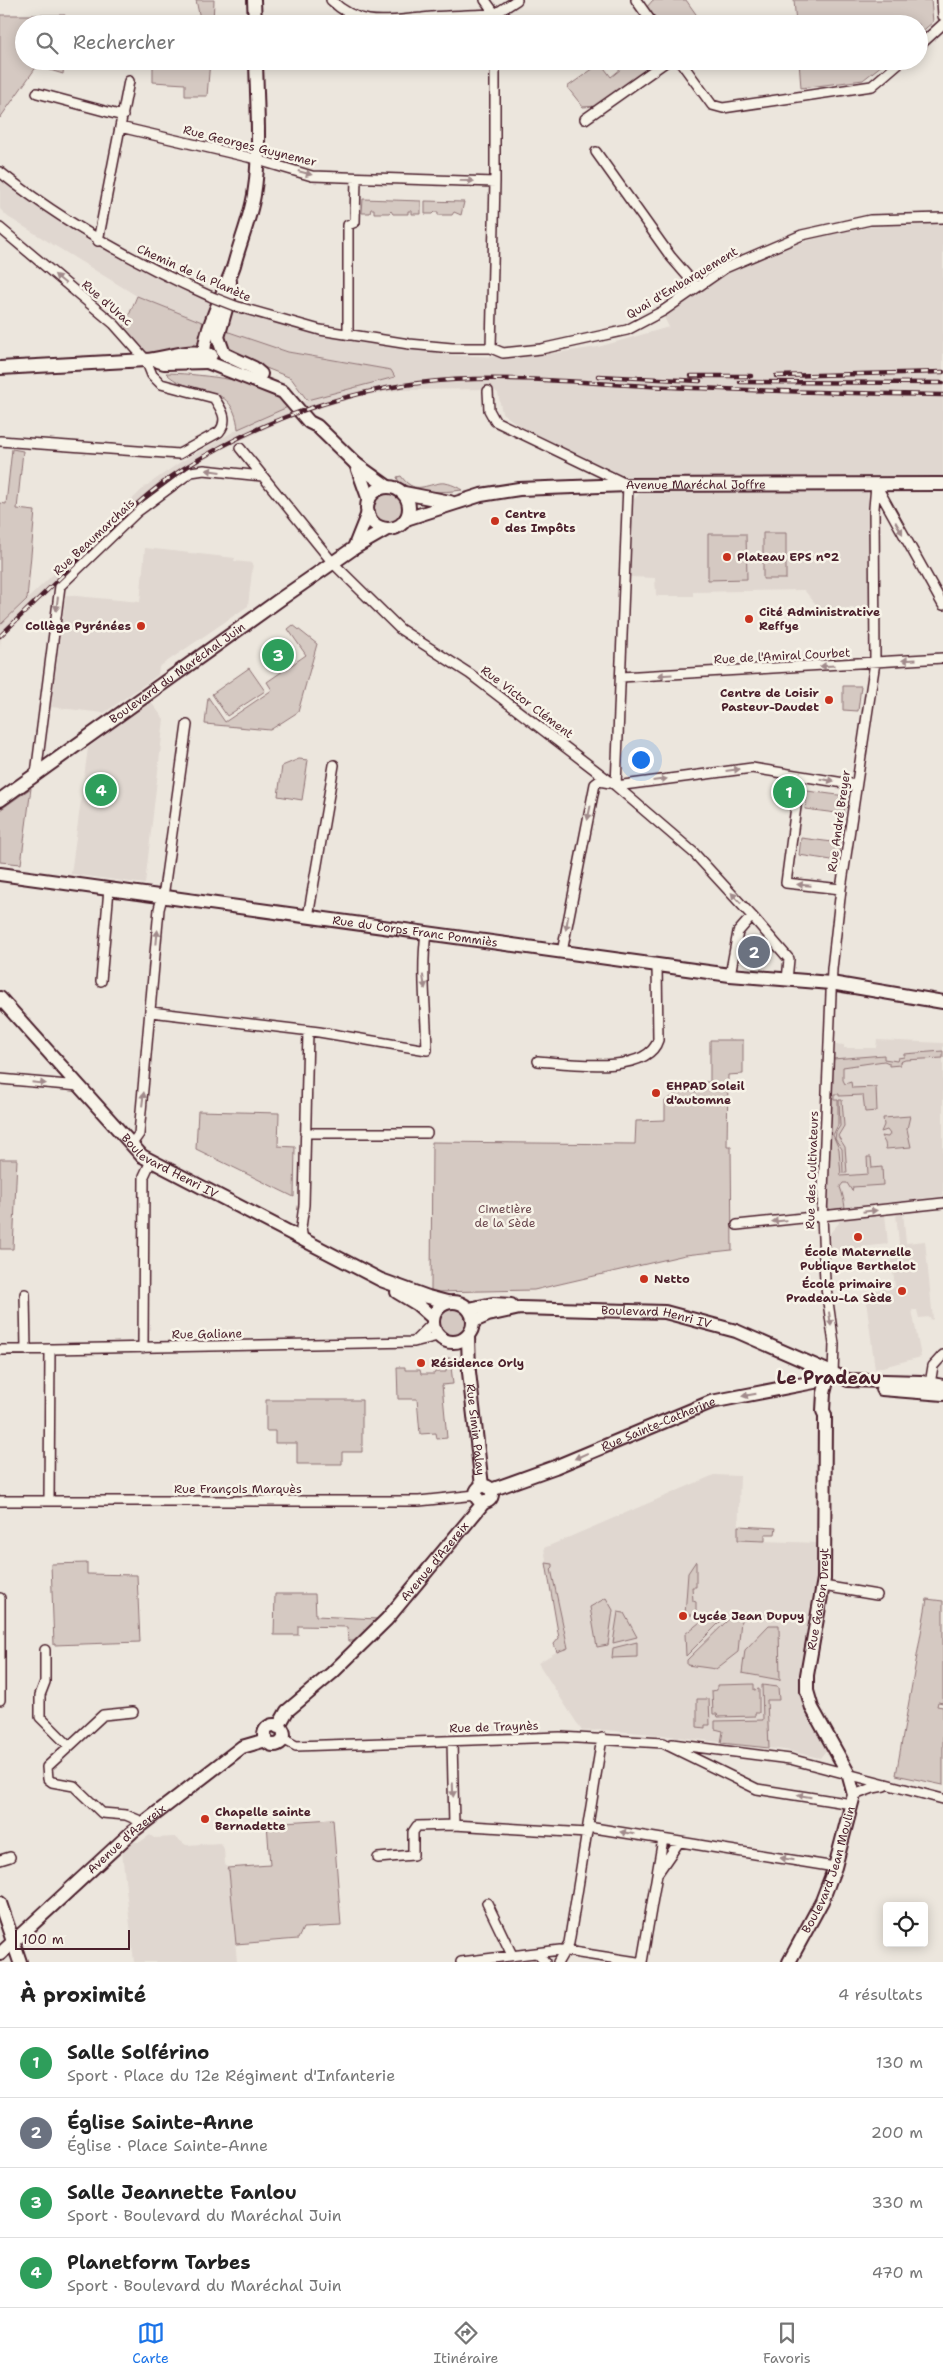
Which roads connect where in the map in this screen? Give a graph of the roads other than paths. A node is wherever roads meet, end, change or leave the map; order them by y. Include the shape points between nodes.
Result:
1 (254, 0) edge
2 (331, 0) edge
3 (485, 0) edge
4 (517, 0) edge
5 (636, 0) edge
6 (942, 0) edge
7 (255, 15) edge
8 (354, 15) edge
9 (493, 15) edge
10 (500, 15) edge
11 (647, 15) edge
12 (943, 16) edge
13 (943, 24) edge
14 (928, 38) edge
15 (256, 70) edge
16 (495, 70) edge
17 (654, 70) edge
18 (687, 70) edge
19 (891, 70) edge
20 (129, 81) dead end
21 (37, 93) dead end
22 (122, 116) junction
23 (585, 119) dead end
24 (120, 127) junction
25 (596, 152) dead end
26 (258, 160) junction
27 (0, 172) edge
28 (356, 178) junction
29 (495, 182) junction
30 (943, 218) edge
31 (0, 228) edge
32 (98, 241) junction
33 (231, 273) junction
34 (697, 287) junction
35 (348, 335) junction
36 (218, 337) junction
37 (490, 348) junction
38 (208, 357) junction
39 (149, 360) junction
40 (0, 368) edge
41 (261, 374) junction
42 (488, 390) dead end
43 (317, 426) junction
44 (0, 440) edge
45 (240, 448) dead end
46 (356, 464) junction
47 (262, 476) junction
48 (943, 484) edge
49 (628, 485) junction
50 (876, 485) junction
51 (388, 487) junction
52 (404, 493) junction
53 (458, 501) junction
54 (368, 507) junction
55 (406, 519) junction
56 (387, 529) junction
57 (354, 548) junction
58 (333, 563) junction
59 (943, 605) edge
60 (943, 658) edge
61 (875, 662) junction
62 (621, 677) junction
63 (187, 726) dead end
64 (334, 764) dead end
65 (36, 774) junction
66 (800, 776) junction
67 (615, 785) junction
68 (856, 785) junction
69 (0, 800) edge
70 (0, 874) edge
71 (109, 889) junction
72 (841, 889) junction
73 (161, 896) junction
74 (752, 916) junction
75 (308, 917) junction
76 (426, 933) junction
77 (562, 952) junction
78 (657, 964) junction
79 (730, 975) junction
80 (787, 980) junction
81 (101, 981) dead end
82 (831, 983) junction
83 (0, 998) edge
84 (943, 1002) edge
85 (151, 1012) junction
86 (308, 1031) junction
87 (538, 1061) dead end
88 (0, 1079) edge
89 (78, 1086) junction
90 (305, 1133) junction
91 (427, 1133) dead end
92 (130, 1144) junction
93 (151, 1161) junction
94 (943, 1203) edge
95 (822, 1216) junction
96 (737, 1225) dead end
97 (304, 1240) junction
98 (381, 1280) junction
99 (25, 1294) dead end
100 (447, 1302) junction
101 (520, 1308) junction
102 (469, 1309) junction
103 (433, 1321) junction
104 (474, 1322) junction
105 (438, 1336) junction
106 (468, 1336) junction
107 (414, 1342) junction
108 (454, 1342) junction
109 (143, 1348) junction
110 (50, 1349) junction
111 (0, 1350) edge
112 (26, 1350) junction
113 (943, 1355) edge
114 (469, 1372) junction
115 (829, 1377) junction
116 (930, 1384) junction
117 (943, 1386) edge
118 (943, 1394) edge
119 (483, 1493) junction
120 (49, 1500) junction
121 (0, 1501) edge
122 (823, 1586) junction
123 (877, 1595) dead end
124 (0, 1598) edge
125 (45, 1650) dead end
126 (0, 1700) edge
127 (133, 1712) dead end
128 (278, 1727) junction
129 (602, 1738) junction
130 (283, 1739) junction
131 (266, 1740) junction
132 (452, 1741) junction
133 (664, 1743) junction
134 (69, 1746) junction
135 (713, 1749) junction
136 (704, 1763) junction
137 (848, 1773) junction
138 (887, 1786) junction
139 (943, 1799) edge
140 (853, 1800) junction
141 (145, 1823) junction
142 (454, 1824) junction
143 (587, 1830) junction
144 (662, 1839) junction
145 (679, 1842) junction
146 (10, 1857) dead end
147 (378, 1858) dead end
148 (0, 1860) edge
149 (835, 1867) junction
150 (657, 1875) junction
151 (0, 1903) edge
152 (487, 1903) dead end
153 (14, 1940) junction
154 (0, 1943) edge
155 (565, 1950) junction
156 (537, 1953) junction
157 (0, 1954) edge
158 (512, 1955) junction
159 (484, 1960) edge
160 (20, 1962) edge
161 (461, 1962) edge
162 (545, 1962) edge
163 (558, 1962) edge
164 (637, 1962) edge
165 (642, 1962) edge
166 (789, 1962) edge

1 - 7 street
2 - 8 street via 340,9
3 - 9 street
4 - 10 street
5 - 11 street
6 - 12 street
13 - 14 street
15 - 26 street
16 - 29 street
17 - 23 street
18 - 19 street via 717,108 872,86
20 - 22 street
21 - 22 street
22 - 24 street
24 - 26 street, Rue Georges Guynemer
24 - 32 street
25 - 34 street via 671,257
26 -> 28 street, Rue Georges Guynemer via 312,176
26 - 33 street via 254,197
27 - 32 street, Chemin de la Planète via 35,200
28 -> 29 street, Rue Georges Guynemer
28 - 35 street via 355,222 348,225
29 - 37 street
30 - 34 street, Quai d'Embarquement via 870,220 802,235 725,268
39 -> 31 street, Rue d'Urac via 114,324
32 - 35 street, Chemin de la Planète, bridge via 155,272 235,306
33 - 36 street via 229,298
33 - 38 street via 221,295
34 - 37 street, Quai d'Embarquement via 648,321 627,330 503,353
35 - 37 street, Chemin de la Planète via 443,348
36 - 38 street
36 - 41 street via 224,354
38 - 39 street via 164,364
38 - 41 street
38 - 43 street via 283,392 309,422
39 - 40 street
39 - 44 street, Rue d'Urac via 152,376 161,384 214,398 224,418 219,432 179,454
41 - 43 street via 286,386 314,417
42 - 49 street, Avenue Maréchal Joffre via 489,410 495,420
43 - 46 street
45 - 47 street, Rue Victor Clément
46 - 51 street
46 - 54 street
47 - 58 street, Rue Victor Clément
47 -> 65 street, Rue Beaumarchais via 204,470 191,472 138,512 60,586
48 - 50 street, Avenue Maréchal Joffre
49 - 50 street, Avenue Maréchal Joffre
49 - 53 street via 519,489
49 - 62 street
50 -> 59 street
50 - 61 street, Rue André Breyer
51 - 52 street
51 - 54 street via 376,490
52 - 53 street
52 - 55 street via 409,506
53 - 55 street
54 - 56 street via 375,524
54 - 57 street
55 - 56 street
56 - 57 street, Boulevard du Maréchal Juin
57 - 58 street, Boulevard du Maréchal Juin
58 - 65 street, Boulevard du Maréchal Juin
58 - 67 street, Rue Victor Clément via 400,629 470,674
60 -> 61 street, Rue de l'Amiral Courbet
61 -> 62 street, Rue de l'Amiral Courbet
61 - 68 street, Rue André Breyer
62 - 67 street
63 - 73 street
64 - 75 street
65 - 69 street, Boulevard du Maréchal Juin
67 -> 66 street via 752,768
66 -> 68 street
72 -> 66 street via 786,883
74 -> 67 street, Rue Victor Clément via 694,853
67 -> 77 street via 598,781 595,784
68 - 72 street, Rue André Breyer
70 - 71 street, Rue du Corps Franc Pommiès
71 - 73 street, Rue du Corps Franc Pommiès
71 - 81 street
72 - 82 street, Rue André Breyer
73 - 75 street, Rue du Corps Franc Pommiès
85 -> 73 street
74 - 79 street via 738,932
74 - 80 street, Rue Victor Clément via 788,959
75 - 76 street, Rue du Corps Franc Pommiès
76 - 77 street, Rue du Corps Franc Pommiès
76 -> 86 street via 423,973 427,1050
77 - 78 street, Rue du Corps Franc Pommiès
78 - 79 street, Rue du Corps Franc Pommiès
78 - 87 street via 658,1040 654,1049 608,1065
79 - 80 street, Rue du Corps Franc Pommiès
80 - 82 street, Rue du Corps Franc Pommiès
82 - 84 street, Rue du Corps Franc Pommiès
82 - 95 street, Rue des Cultivateurs
83 - 89 street, Boulevard Henri IV
85 - 86 street
92 -> 85 street via 139,1134
86 - 90 street
88 -> 89 street
89 - 92 street, Boulevard Henri IV
90 - 91 street
90 - 97 street via 301,1228
92 - 93 street, Boulevard Henri IV
93 - 97 street, Boulevard Henri IV
93 - 109 street via 144,1176
95 -> 94 street
95 -> 96 street
95 -> 115 street, Rue des Cultivateurs via 825,1281 834,1344
97 - 98 street, Boulevard Henri IV
98 - 100 street, Boulevard Henri IV
98 - 103 street, Boulevard Henri IV via 417,1304
99 - 112 street
100 - 102 street via 459,1302
100 - 103 street via 438,1308
101 - 102 street, Boulevard Henri IV via 493,1304
101 - 104 street, Boulevard Henri IV via 488,1315
101 - 115 street, Boulevard Henri IV via 665,1312 736,1331
102 - 104 street
103 - 105 street
103 - 107 street
104 - 106 street
105 - 107 street, Rue Galiane
105 - 108 street
106 - 108 street
106 - 114 street, Rue Simin Palay
107 - 109 street, Rue Galiane
108 - 114 street, Rue Simin Palay via 462,1350
109 - 110 street, Rue Galiane
110 - 112 street, Rue Galiane
110 - 120 street
111 - 112 street, Rue Galiane
113 - 116 street via 933,1366
114 - 119 street, Rue Simin Palay
115 - 116 street
115 - 118 street via 847,1387
115 -> 119 street, Rue Sainte-Catherine via 711,1402 555,1467
115 - 122 street, Rue Gaston Dreyt via 823,1404
116 - 117 street
119 - 120 street, Rue François Marquès via 411,1501
119 - 128 street, Avenue d'Azereix via 387,1619 332,1673 287,1711
120 - 121 street, Rue François Marquès
122 - 123 street
122 - 137 street, Rue Gaston Dreyt via 807,1691 812,1708
124 - 126 street
125 - 134 street via 40,1717
127 - 134 street via 103,1715
128 - 130 street
128 - 131 street via 266,1729
129 - 132 street, Rue de Traynès
129 - 133 street, Rue de Traynès
129 - 143 street
130 - 131 street via 274,1745
130 - 132 street, Rue de Traynès via 296,1746
131 - 141 street, Avenue d'Azereix via 242,1748
132 -> 142 street
133 - 135 street
133 - 136 street, Rue de Traynès
134 - 141 street via 47,1767 48,1779 77,1788 102,1813 126,1815
135 - 136 street via 706,1754
135 - 137 street via 790,1760
140 -> 136 street, Rue de Traynès via 757,1788
137 - 138 street
137 - 140 street, Boulevard Jean Moulin
138 - 139 street
138 - 140 street via 873,1788
140 - 149 street, Boulevard Jean Moulin
141 - 153 street, Avenue d'Azereix
142 - 143 street
142 - 147 street via 417,1826 413,1832 413,1855
144 -> 143 street
143 - 155 street via 569,1943
144 - 145 street
144 - 150 street
149 -> 145 street
145 - 150 street
146 - 148 street
149 - 166 street, Boulevard Jean Moulin via 822,1901
150 - 165 street
151 - 153 street
152 - 158 street
153 - 154 street
153 - 157 street, Avenue d'Azereix
153 - 160 street
155 - 156 street
155 - 163 street
155 - 164 street
156 - 158 street
156 - 162 street
158 - 159 street
159 - 161 street

